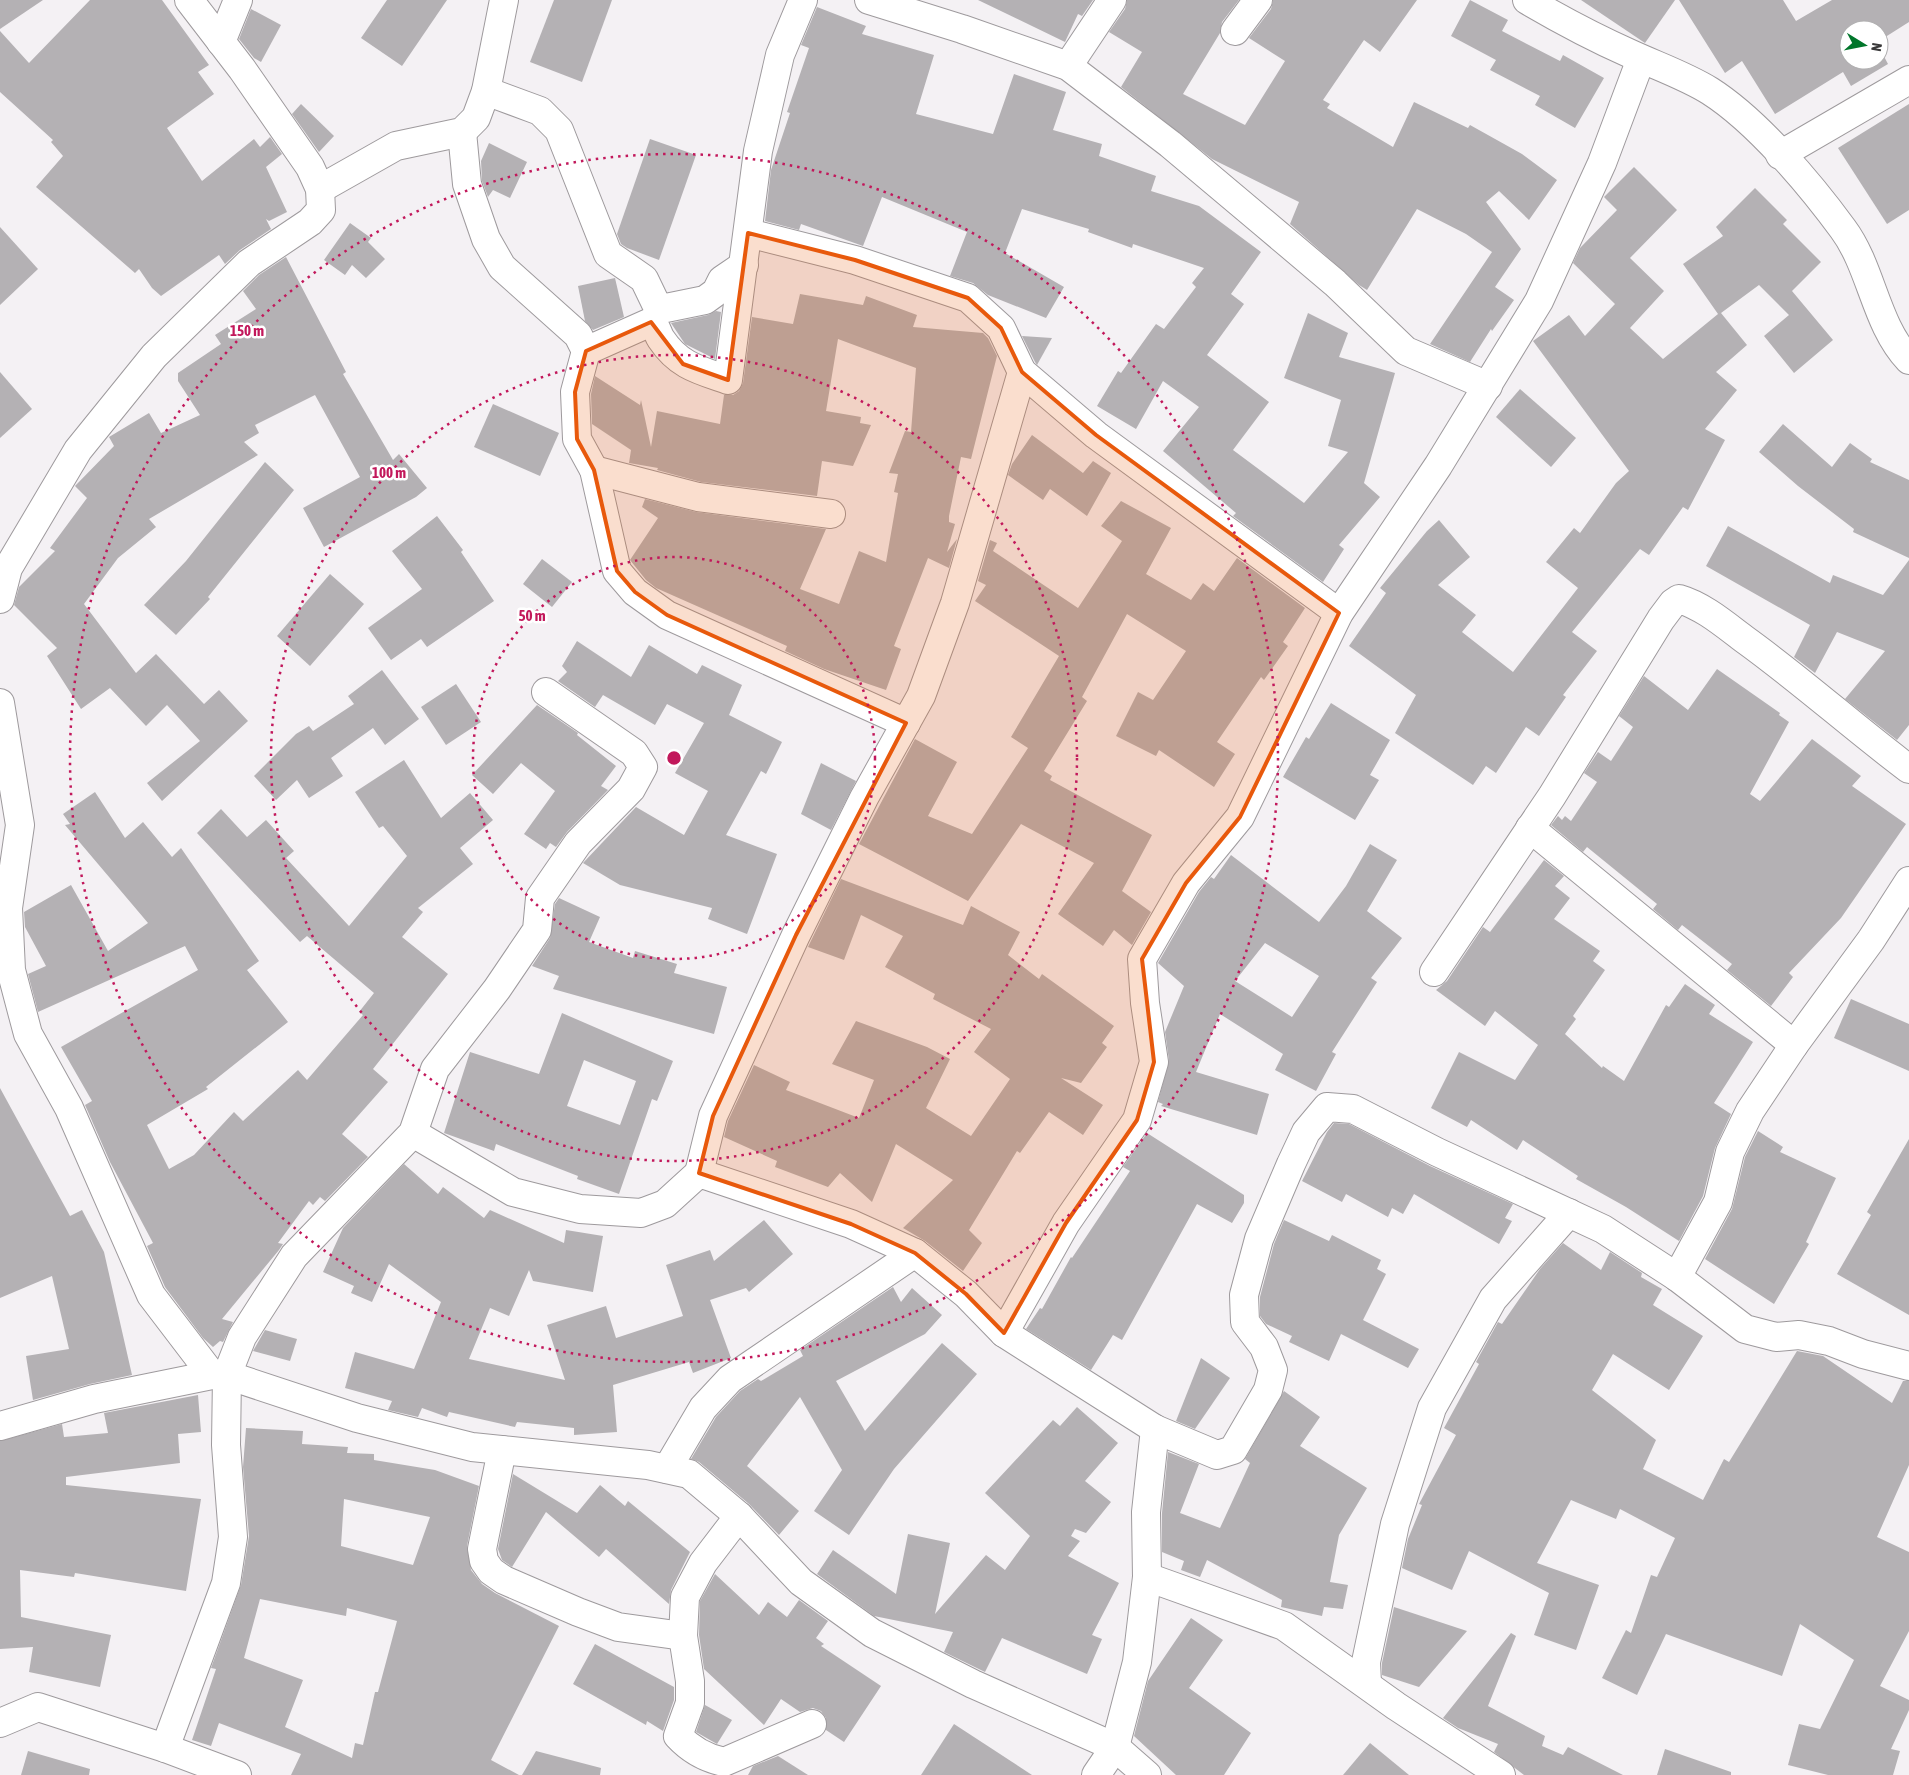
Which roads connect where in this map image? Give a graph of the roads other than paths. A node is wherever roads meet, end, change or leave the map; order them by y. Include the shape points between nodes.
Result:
1 (189, 0) edge
2 (238, 0) edge
3 (504, 0) edge
4 (803, 0) edge
5 (870, 0) edge
6 (1112, 0) edge
7 (1258, 0) edge
8 (1527, 0) edge
9 (1562, 8) edge
10 (1235, 31) dead end
11 (221, 42) junction
12 (1642, 59) junction
13 (1068, 66) junction
14 (1909, 80) edge
15 (486, 91) junction
16 (462, 132) junction
17 (1780, 155) junction
18 (320, 189) junction
19 (748, 233) junction
20 (744, 265) junction
21 (586, 351) junction
22 (1909, 360) edge
23 (1022, 372) junction
24 (1488, 386) junction
25 (594, 470) junction
26 (831, 514) dead end
27 (0, 599) edge
28 (1340, 613) junction
29 (546, 692) dead end
30 (0, 703) edge
31 (906, 723) junction
32 (1909, 769) edge
33 (1530, 828) junction
34 (1909, 881) edge
35 (1434, 972) dead end
36 (1794, 1045) junction
37 (413, 1133) junction
38 (699, 1172) junction
39 (1569, 1213) junction
40 (915, 1253) junction
41 (1677, 1277) junction
42 (1004, 1333) junction
43 (1909, 1366) edge
44 (219, 1375) junction
45 (0, 1426) edge
46 (1155, 1429) junction
47 (502, 1450) junction
48 (667, 1469) junction
49 (739, 1516) junction
50 (1147, 1578) junction
51 (683, 1636) junction
52 (1367, 1684) junction
53 (0, 1723) edge
54 (812, 1724) dead end
55 (1115, 1746) junction
56 (165, 1748) junction
57 (237, 1775) edge
58 (1096, 1775) edge
59 (1147, 1775) edge
60 (1501, 1775) edge

1 - 11 street
2 - 11 street
3 - 15 street
4 - 19 street via 780,55 760,141
5 - 13 street
6 - 13 street
7 - 10 street
8 - 9 street
9 - 12 street via 1592,37
11 - 18 street via 310,167
12 - 17 street via 1708,90 1738,111
12 - 24 street via 1602,164 1539,301
13 - 24 street via 1170,144 1335,283 1406,350
14 - 17 street
15 - 16 street via 476,118
15 - 20 street via 540,111 559,130 608,254 644,279 662,309 706,300 716,292 722,280
16 - 18 street via 396,146
16 - 21 street via 467,184 486,238 502,267 578,336
17 - 22 street via 1845,231 1866,273 1879,310
18 - 27 street via 321,210 310,222 249,263 154,356 78,450 8,568
19 - 20 street
19 - 23 street via 855,260 968,298 1001,328
20 - 21 street via 728,380 683,364 660,338 652,322
21 - 25 street via 575,392 577,439
23 - 28 street via 1096,435
23 - 31 street via 955,603 920,696
24 - 28 street
25 - 26 street via 698,497
25 - 31 street via 617,571 635,592 667,615
28 - 42 street via 1240,817 1186,883 1142,959 1154,1062 1137,1120 1066,1223
29 - 37 street via 634,753 643,767 630,789 578,843 540,898 537,930 497,989 435,1069
30 - 44 street via 20,825 8,908 11,970 28,1034 69,1108 151,1295
31 - 38 street via 864,798 796,935 714,1116
32 - 33 street via 1714,616 1679,599 1661,619
33 - 35 street
33 - 36 street
34 - 36 street via 1872,940
36 - 41 street via 1746,1119 1730,1152 1718,1202
37 - 38 street via 513,1192 580,1209 641,1213 665,1204
37 - 44 street via 294,1256
38 - 40 street via 851,1224
39 - 41 street via 1604,1229
39 - 46 street via 1353,1109 1327,1107 1306,1132 1291,1164 1259,1239 1244,1295 1245,1322 1264,1347 1273,1370 1268,1390 1233,1450 1217,1455
39 - 52 street via 1493,1299 1432,1408 1395,1524 1366,1662
40 - 42 street via 966,1294
40 - 48 street via 730,1379 703,1408
41 - 43 street via 1745,1330 1776,1337 1799,1335 1829,1341
42 - 46 street
44 - 45 street via 94,1400
44 - 47 street via 357,1418 472,1447
44 - 56 street via 233,1537 226,1582
46 - 50 street via 1146,1512
47 - 48 street
47 - 51 street via 482,1549 484,1561 491,1571 504,1580 618,1627
48 - 49 street via 689,1474
49 - 51 street via 703,1563 685,1598
49 - 55 street via 801,1582 872,1633 973,1684
50 - 52 street via 1284,1626
50 - 55 street via 1137,1662
51 - 54 street via 690,1703 678,1736 688,1746 710,1759 724,1762
52 - 60 street
53 - 56 street via 38,1707
55 - 58 street
55 - 59 street
56 - 57 street

